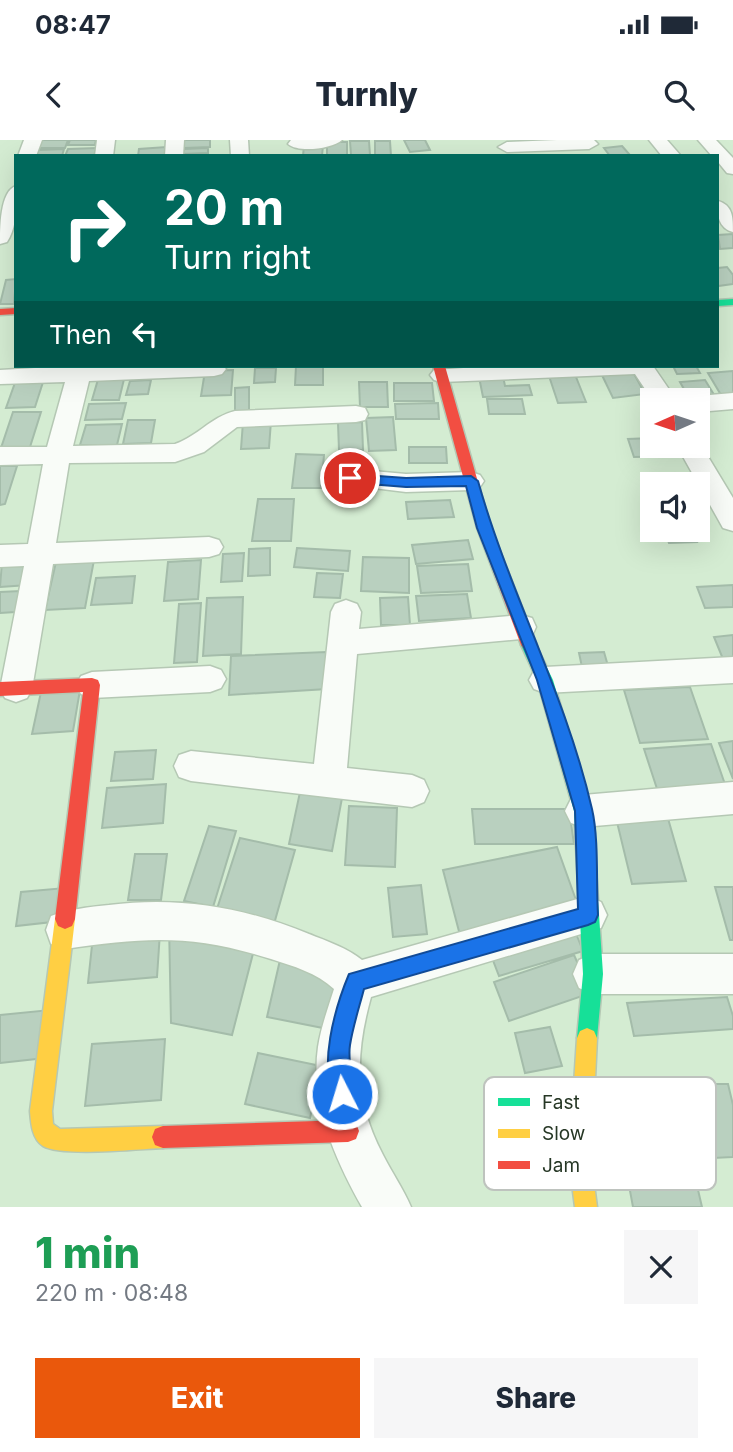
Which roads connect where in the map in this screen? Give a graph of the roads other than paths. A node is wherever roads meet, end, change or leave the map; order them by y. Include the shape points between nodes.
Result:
1 (333, 140) edge
2 (658, 140) edge
3 (707, 140) edge
4 (297, 146) edge
5 (507, 147) dead end
6 (591, 147) edge
7 (670, 154) edge
8 (733, 169) edge
9 (14, 197) edge
10 (719, 208) edge
11 (733, 226) edge
12 (0, 238) edge
13 (541, 368) edge
14 (643, 368) edge
15 (214, 369) dead end
16 (80, 370) edge
17 (440, 370) edge
18 (0, 377) edge
19 (656, 388) edge
20 (733, 401) edge
21 (710, 403) edge
22 (356, 414) dead end
23 (58, 454) junction
24 (0, 456) edge
25 (698, 458) edge
26 (350, 478) dead end
27 (471, 481) junction
28 (731, 515) edge
29 (209, 547) dead end
30 (38, 553) junction
31 (0, 556) edge
32 (521, 627) junction
33 (733, 670) edge
34 (210, 679) dead end
35 (545, 680) junction
36 (92, 685) junction
37 (8, 689) edge
38 (191, 766) dead end
39 (329, 781) junction
40 (412, 791) dead end
41 (733, 797) edge
42 (583, 811) junction
43 (588, 915) junction
44 (65, 930) junction
45 (593, 974) junction
46 (733, 974) edge
47 (356, 982) junction
48 (583, 1077) edge
49 (348, 1131) junction
50 (388, 1207) edge

1 - 4 street
2 - 7 street
3 - 8 street
5 - 6 street
9 - 12 street
10 - 11 street
13 - 17 street
14 - 19 street
15 - 16 street
16 - 18 street
16 - 23 street
17 - 27 street
20 - 21 street
22 - 23 street via 235,419 219,426 199,446 175,453
23 - 24 street
23 - 30 street
25 - 28 street
26 - 27 street
27 - 32 street
29 - 30 street
30 - 31 street
30 - 37 street
32 - 35 street
32 - 39 street via 344,628
33 - 35 street
34 - 36 street
35 - 42 street
36 - 37 street
36 - 44 street
38 - 39 street
39 - 40 street
41 - 42 street
42 - 43 street
43 - 45 street
43 - 47 street
44 - 47 street via 139,920 211,924 304,951 338,966
44 - 49 street via 41,1111 49,1137
45 - 46 street
45 - 48 street
47 - 49 street via 339,1047 338,1075
49 - 50 street via 368,1178

